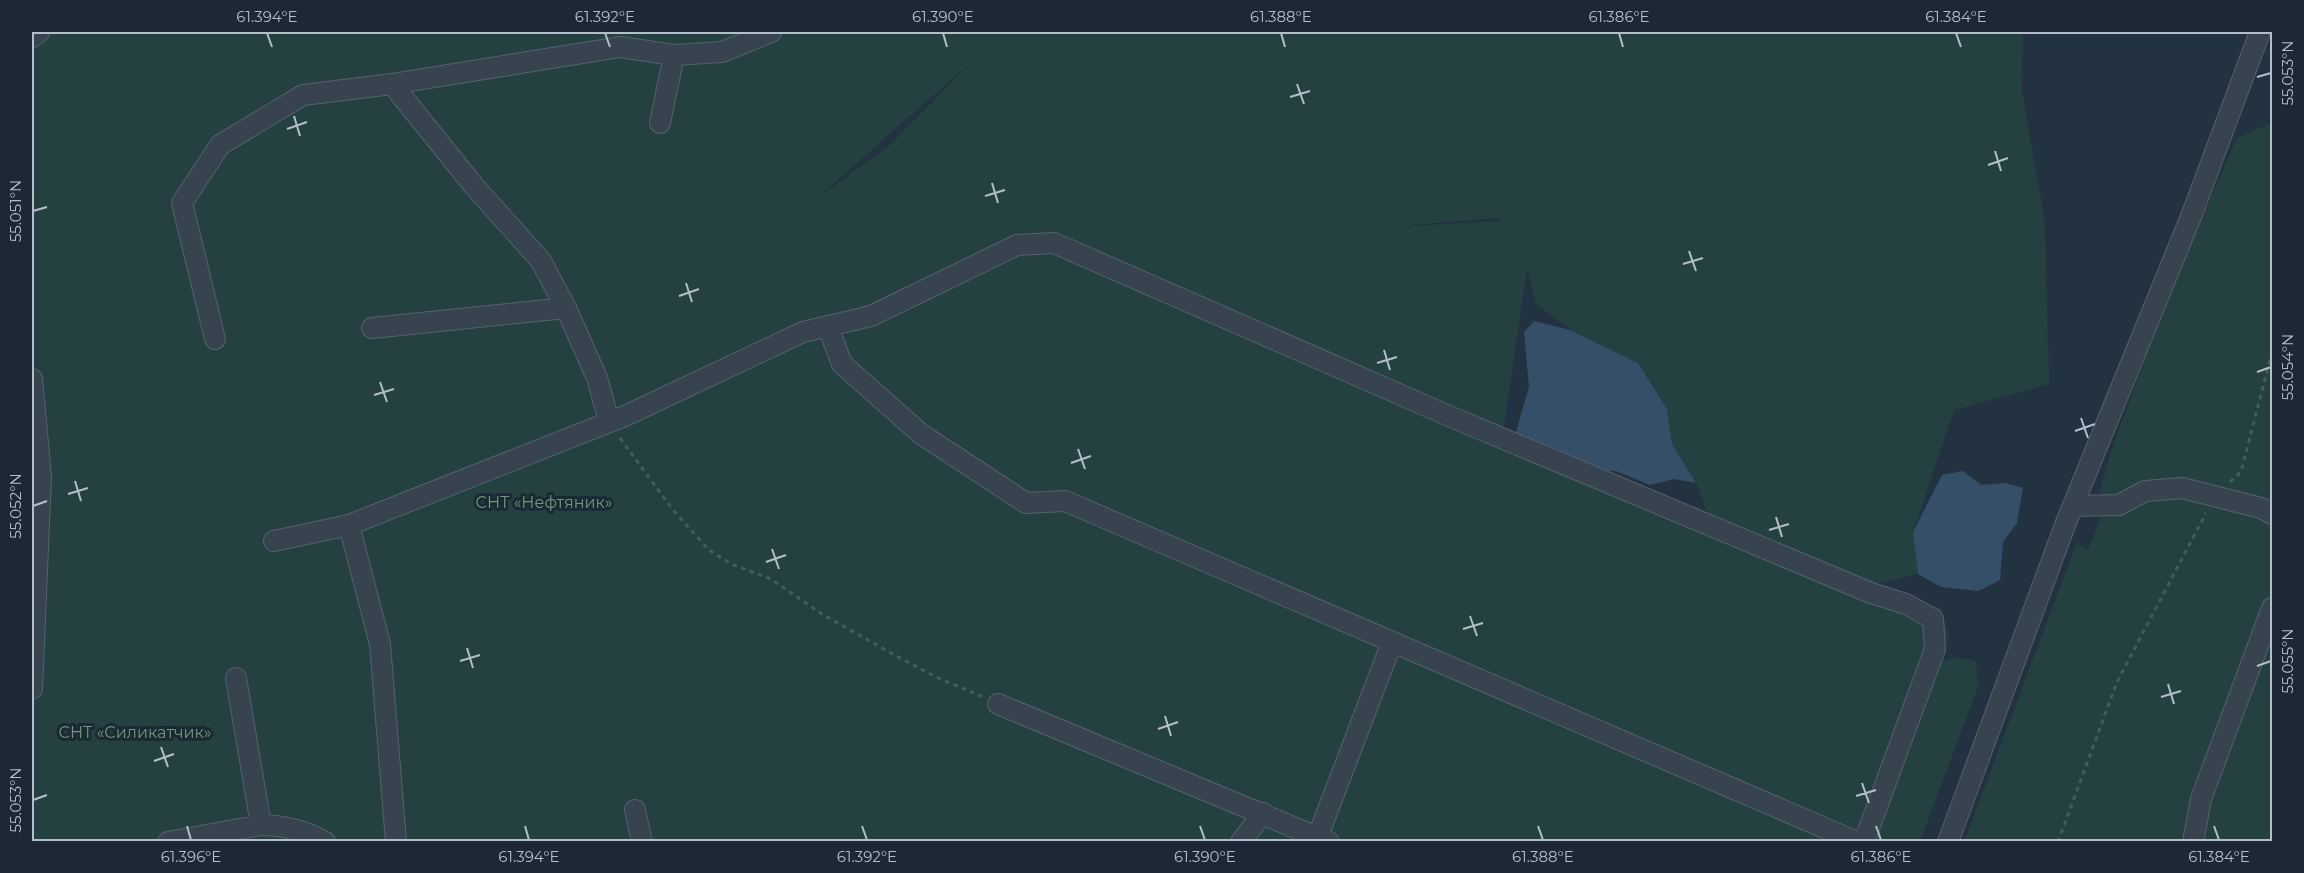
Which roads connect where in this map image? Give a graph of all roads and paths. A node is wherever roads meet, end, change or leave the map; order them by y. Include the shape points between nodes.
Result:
1 (39, 32) edge
2 (771, 32) edge
3 (2260, 32) edge
4 (32, 37) edge
5 (674, 55) junction
6 (392, 84) junction
7 (660, 123) dead end
8 (566, 308) junction
9 (828, 327) junction
10 (372, 328) dead end
11 (215, 339) dead end
12 (2272, 352) edge
13 (32, 379) edge
14 (609, 421) junction
15 (36, 476) edge
16 (2215, 498) junction
17 (2073, 506) junction
18 (2272, 514) edge
19 (349, 525) junction
20 (274, 541) dead end
21 (2272, 608) edge
22 (1392, 642) junction
23 (236, 678) dead end
24 (32, 689) edge
25 (998, 704) joint
26 (635, 810) dead end
27 (1263, 813) junction
28 (261, 825) junction
29 (1324, 839) edge
30 (168, 842) edge
31 (325, 842) edge
32 (396, 842) edge
33 (642, 842) edge
34 (1241, 842) edge
35 (1857, 842) edge
36 (1864, 842) edge
37 (1948, 842) edge
38 (2058, 842) edge
39 (2193, 842) edge

1 - 4 street
2 - 5 street via 722,52
3 - 17 street via 2192,214
5 - 6 street via 620,47
5 - 7 street
6 - 8 street via 541,261
6 - 11 street via 303,96 220,146 182,202
8 - 10 street
8 - 14 street via 597,378
9 - 14 street via 803,333
9 - 22 street via 842,364 921,434 1026,502 1065,501
9 - 36 street via 871,316 1017,245 1054,243 1470,425 1871,593 1906,604 1933,619 1935,649
12 - 16 path via 2241,472
13 - 15 street
14 - 19 street
14 - 25 path via 644,472 709,550 731,564 771,579 822,614 936,677
15 - 24 street
16 - 17 street via 2182,488 2145,491 2119,505
16 - 18 street
16 - 38 path via 2116,682
17 - 37 street
19 - 20 street
19 - 32 street via 380,644
21 - 39 street via 2201,799
22 - 29 street
22 - 35 street
23 - 28 street
25 - 27 street
26 - 33 street
27 - 29 street
27 - 34 street
28 - 30 street
28 - 31 street via 314,835

